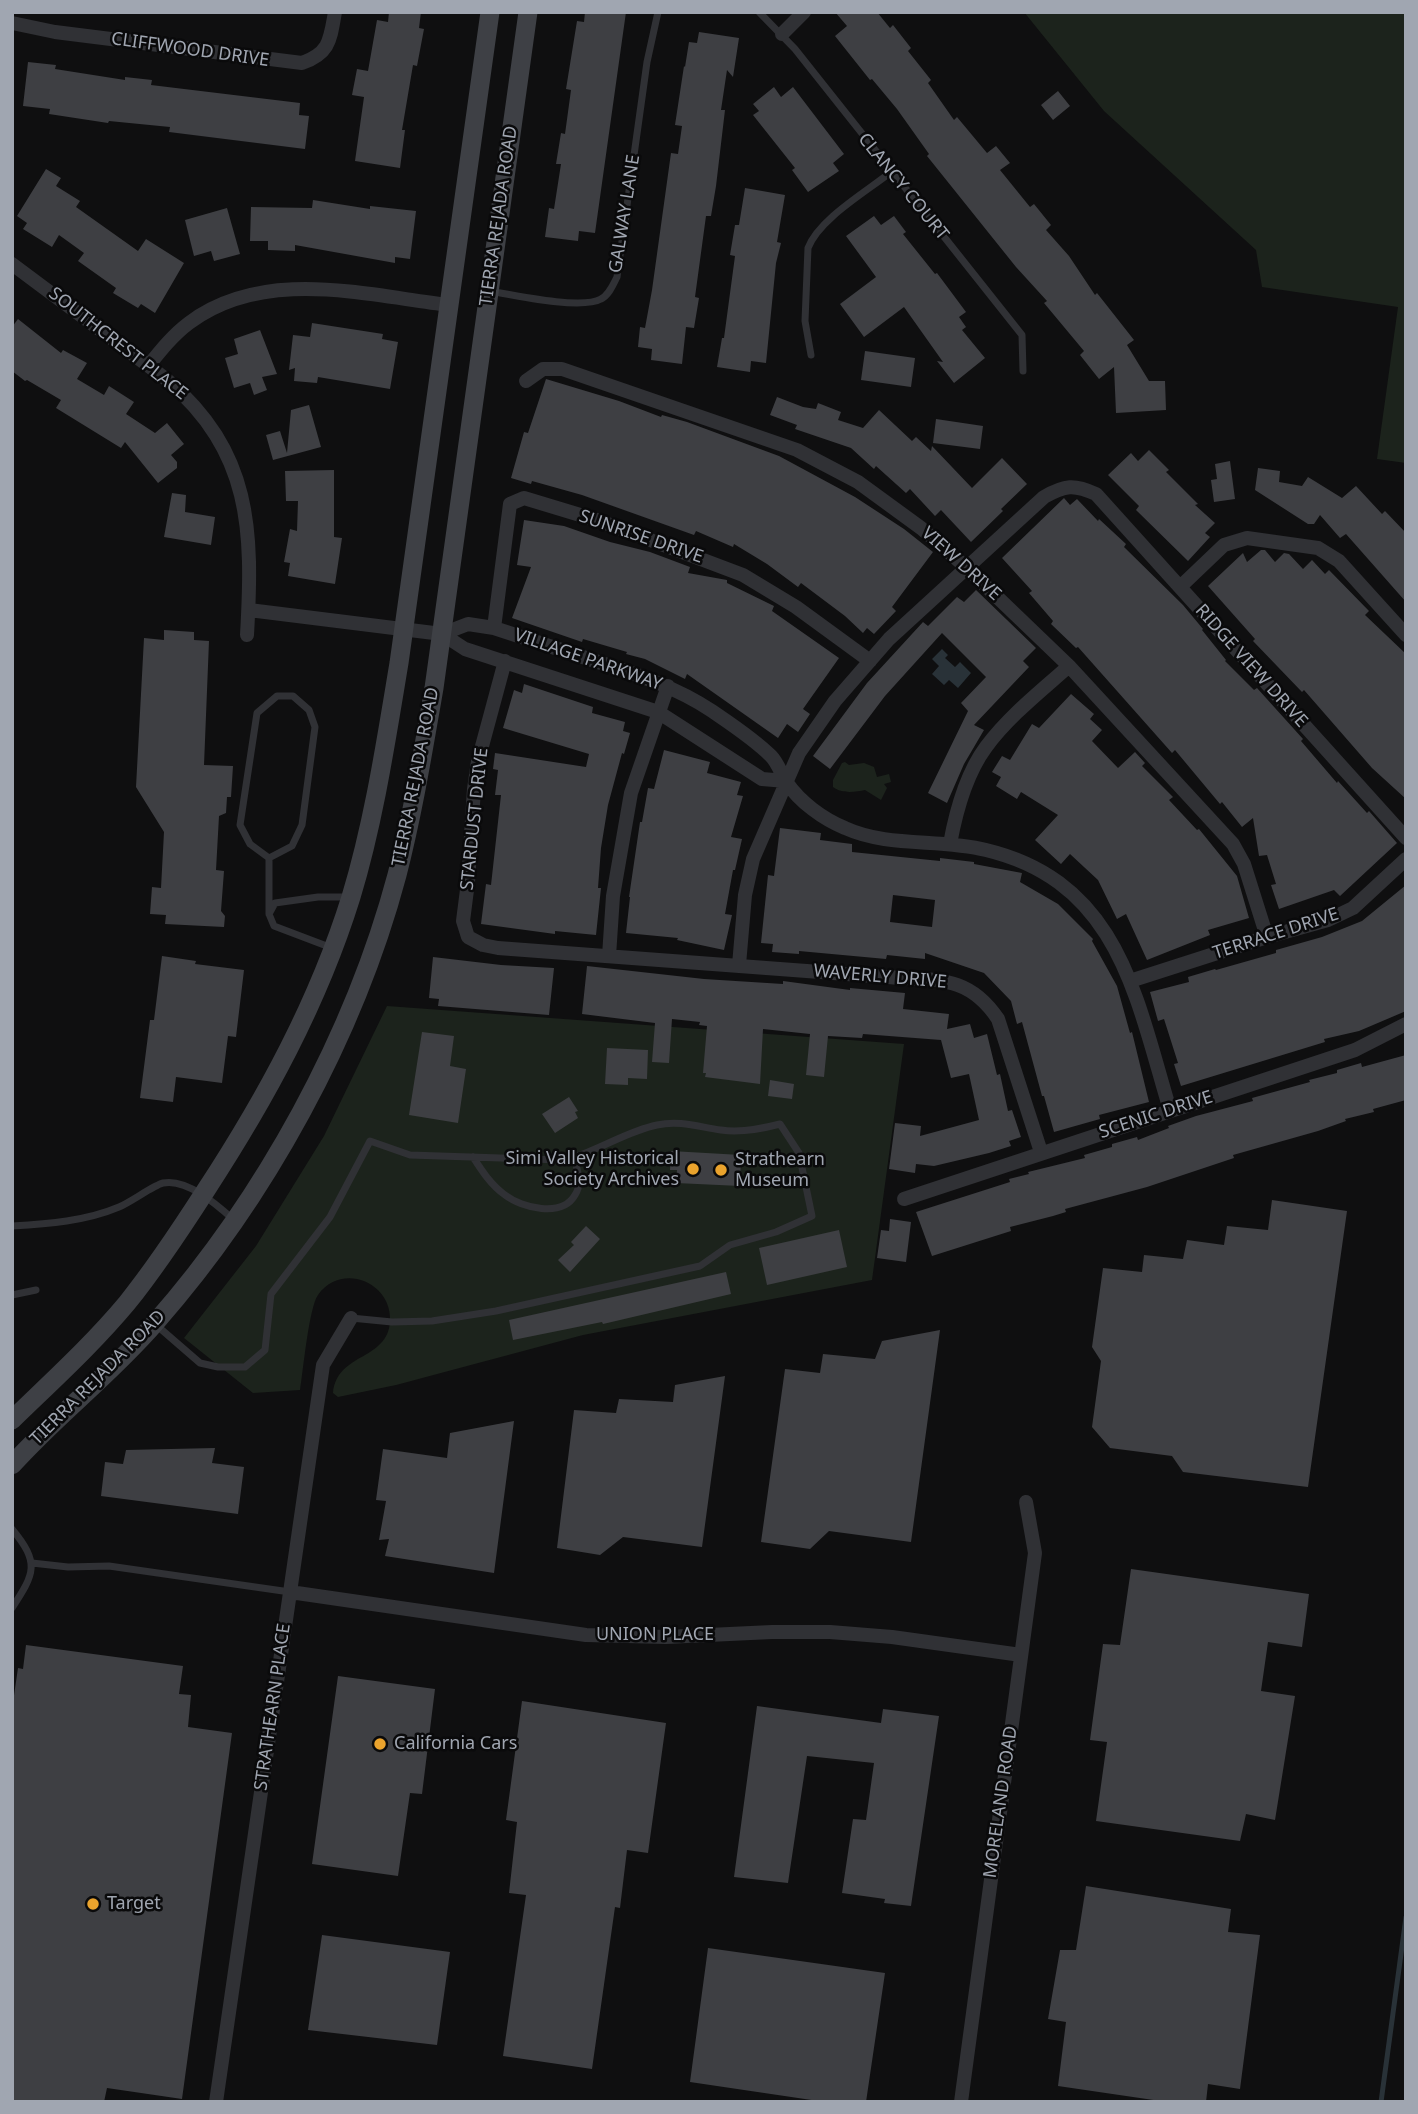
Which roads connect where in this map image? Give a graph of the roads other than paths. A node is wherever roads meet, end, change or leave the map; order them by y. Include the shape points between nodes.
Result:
1 (335, 12) edge
2 (490, 12) edge
3 (528, 12) edge
4 (658, 12) edge
5 (758, 12) edge
6 (804, 12) edge
7 (12, 23) edge
8 (782, 34) junction
9 (891, 173) junction
10 (12, 264) edge
11 (489, 291) junction
12 (449, 305) junction
13 (811, 355) dead end
14 (149, 365) junction
15 (1023, 371) dead end
16 (526, 381) dead end
17 (967, 568) junction
18 (1180, 587) junction
19 (249, 610) junction
20 (494, 628) junction
21 (404, 629) junction
22 (442, 634) junction
23 (247, 635) dead end
24 (1406, 635) edge
25 (505, 661) junction
26 (870, 661) junction
27 (1069, 666) junction
28 (668, 686) junction
29 (658, 712) junction
30 (786, 781) junction
31 (1406, 838) edge
32 (950, 844) junction
33 (269, 858) junction
34 (1406, 859) edge
35 (351, 897) junction
36 (270, 914) junction
37 (468, 937) joint
38 (1267, 937) junction
39 (332, 948) junction
40 (609, 956) junction
41 (740, 965) junction
42 (1130, 981) junction
43 (1406, 1024) edge
44 (1170, 1110) junction
45 (1041, 1152) junction
46 (473, 1157) junction
47 (574, 1157) junction
48 (203, 1194) junction
49 (904, 1199) dead end
50 (234, 1220) junction
51 (12, 1226) edge
52 (36, 1290) dead end
53 (12, 1295) edge
54 (351, 1318) joint
55 (155, 1324) junction
56 (12, 1420) edge
57 (12, 1465) edge
58 (1026, 1502) dead end
59 (12, 1529) edge
60 (32, 1563) junction
61 (290, 1592) junction
62 (12, 1608) edge
63 (1021, 1655) junction
64 (216, 2102) edge
65 (961, 2102) edge

1 - 7 street, CLIFFWOOD DRIVE via 326,49 302,63
2 - 12 main road, TIERRA REJADA ROAD
3 - 11 main road, TIERRA REJADA ROAD
4 - 11 lane, GALWAY LANE via 612,288 602,299 578,303
5 - 8 lane, CLANCY COURT
6 - 8 street
8 - 9 lane, CLANCY COURT
9 - 13 lane via 824,225 808,248 805,321
9 - 15 lane, CLANCY COURT via 1022,335
10 - 14 street, SOUTHCREST PLACE
11 - 22 main road, TIERRA REJADA ROAD
12 - 14 street via 310,288 267,291 240,297 197,318
12 - 21 main road, TIERRA REJADA ROAD
14 - 19 street, SOUTHCREST PLACE via 188,397 209,422 237,475 248,535
16 - 17 street, VIEW DRIVE via 542,369 562,369 797,450 859,482
17 - 18 street, RIDGE VIEW DRIVE via 1044,497 1080,486 1096,495
17 - 26 street
17 - 27 street, VIEW DRIVE
18 - 24 street via 1224,545 1247,538 1318,548 1339,561
18 - 31 street, RIDGE VIEW DRIVE
19 - 21 street, VILLAGE PARKWAY
19 - 23 street, SOUTHCREST PLACE
20 - 22 street, VILLAGE PARKWAY via 468,624
20 - 26 street, SUNRISE DRIVE via 510,504 524,498 600,521 743,575
20 - 28 street, VILLAGE PARKWAY
21 - 22 street, VILLAGE PARKWAY
21 - 35 main road, TIERRA REJADA ROAD via 383,758
22 - 25 street, VILLAGE PARKWAY via 465,649
22 - 50 main road, TIERRA REJADA ROAD via 416,797 374,947 327,1065
25 - 29 street, VILLAGE PARKWAY
25 - 37 street, STARDUST DRIVE via 474,789 463,922
26 - 30 street via 835,701 799,753
27 - 32 street via 986,747 970,775
27 - 38 street, VIEW DRIVE via 1233,844
28 - 29 street
28 - 30 street, VILLAGE PARKWAY via 711,710 773,757
29 - 30 street, VILLAGE PARKWAY via 762,779
29 - 40 street via 622,834
30 - 32 street, VILLAGE PARKWAY via 809,807 844,828 876,838
30 - 41 street via 753,859 744,895
32 - 42 street, VILLAGE PARKWAY via 985,849 1050,875 1101,924
33 - 33 lane via 292,846 302,825 315,727 309,710 293,696 276,696 257,713 253,735 240,825 250,844
33 - 36 lane
34 - 38 street, TERRACE DRIVE via 1353,908
35 - 36 lane via 275,903
35 - 39 main road, TIERRA REJADA ROAD
36 - 39 lane via 274,926
37 - 40 street, WAVERLY DRIVE via 498,948
38 - 42 street, TERRACE DRIVE
39 - 48 main road, TIERRA REJADA ROAD via 284,1059
40 - 41 street, WAVERLY DRIVE
41 - 45 street, WAVERLY DRIVE via 947,982 968,988 986,1001 998,1019
42 - 44 street, VILLAGE PARKWAY
43 - 44 street, SCENIC DRIVE via 1354,1050
44 - 45 street, SCENIC DRIVE
45 - 49 street, SCENIC DRIVE
46 - 47 lane
46 - 47 lane via 506,1196 552,1209 576,1195 580,1181
46 - 55 lane via 410,1154 370,1141 330,1217 271,1294 265,1350 244,1367 200,1363
47 - 54 lane via 659,1124 685,1123 723,1131 780,1124 799,1153 812,1216 730,1245 700,1266 432,1321
48 - 50 lane
48 - 51 lane via 162,1183 104,1213
48 - 56 main road, TIERRA REJADA ROAD via 126,1304
50 - 55 main road, TIERRA REJADA ROAD
52 - 53 lane
54 - 61 street, STRATHEARN PLACE via 323,1366
55 - 57 main road, TIERRA REJADA ROAD
58 - 63 street, MORELAND ROAD via 1035,1553
59 - 60 lane via 28,1549
60 - 61 lane via 109,1566
60 - 62 lane via 25,1589
61 - 63 street, UNION PLACE via 586,1635 830,1632
61 - 64 street, STRATHEARN PLACE
63 - 65 street, MORELAND ROAD

